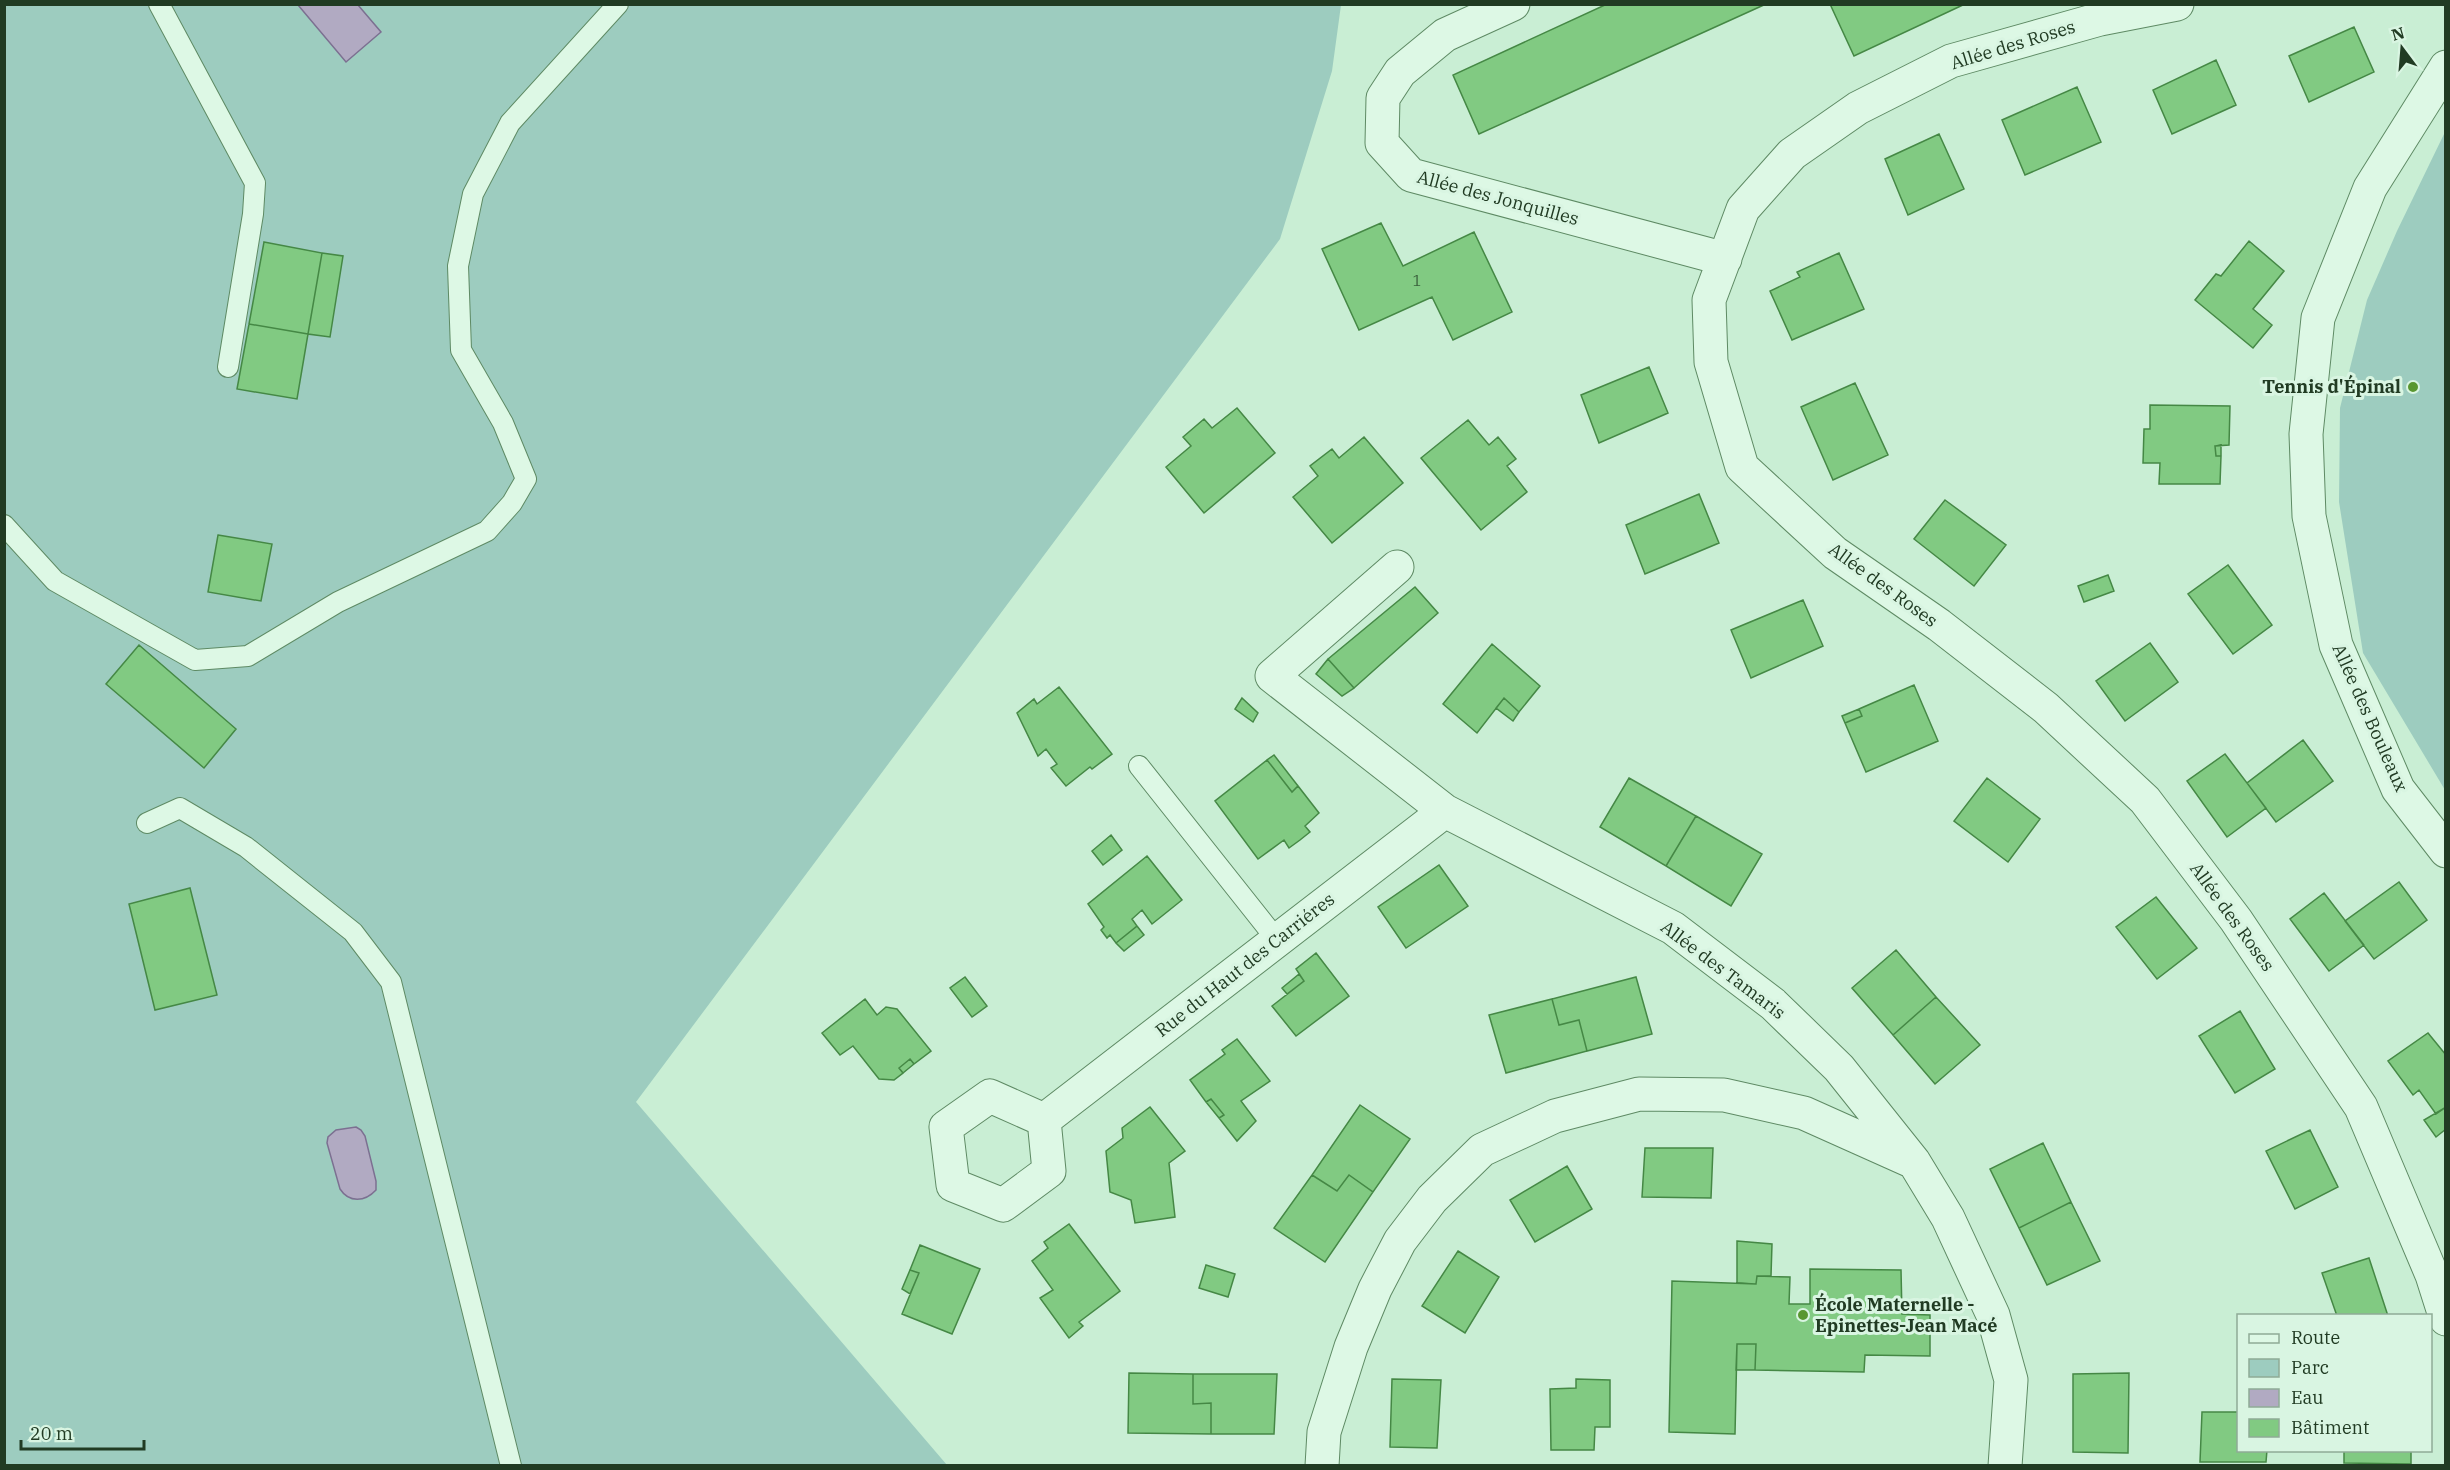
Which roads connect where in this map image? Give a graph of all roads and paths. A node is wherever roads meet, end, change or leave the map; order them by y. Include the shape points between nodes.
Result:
1 (159, 4) edge
2 (618, 4) edge
3 (1513, 4) edge
4 (2177, 4) edge
5 (2445, 67) edge
6 (1725, 259) junction
7 (228, 367) dead end
8 (4, 525) edge
9 (1397, 567) dead end
10 (1139, 766) dead end
11 (1445, 811) junction
12 (147, 823) dead end
13 (2445, 851) edge
14 (1277, 940) junction
15 (1044, 1120) dead end
16 (1914, 1162) junction
17 (2445, 1319) edge
18 (511, 1466) edge
19 (1322, 1466) edge
20 (2005, 1466) edge

1 - 7 lane via 255,183
2 - 8 lane via 510,123 473,194 458,266 461,350 503,423 526,479 512,503 487,531 338,603 248,656 195,660 55,581
3 - 6 street, Allée des Jonquilles via 1445,35 1400,72 1383,98 1382,143 1411,175
4 - 6 street, Allée des Roses via 2100,19 1951,62 1858,108 1792,154 1743,209
5 - 13 street, Allée des Bouleaux via 2370,188 2318,318 2306,434 2309,516 2336,645 2398,789
6 - 17 street, Allée des Roses via 1709,300 1711,362 1743,467 1835,553 1939,625 2046,708 2145,800 2236,920 2361,1107 2432,1275
9 - 11 street, Allée des Tamaris via 1272,676
10 - 14 lane
11 - 14 street, Rue du Haut des Carriéres
11 - 16 street, Allée des Tamaris via 1673,928 1773,1004 1839,1068
12 - 18 lane via 180,808 246,847 353,932 391,982
14 - 15 street, Rue du Haut des Carriéres
16 - 19 street via 1804,1113 1724,1095 1639,1094 1555,1116 1482,1150 1432,1199 1400,1241 1375,1289 1351,1347 1324,1432
16 - 20 street, Allée des Tamaris via 1948,1218 1993,1315 2011,1380

